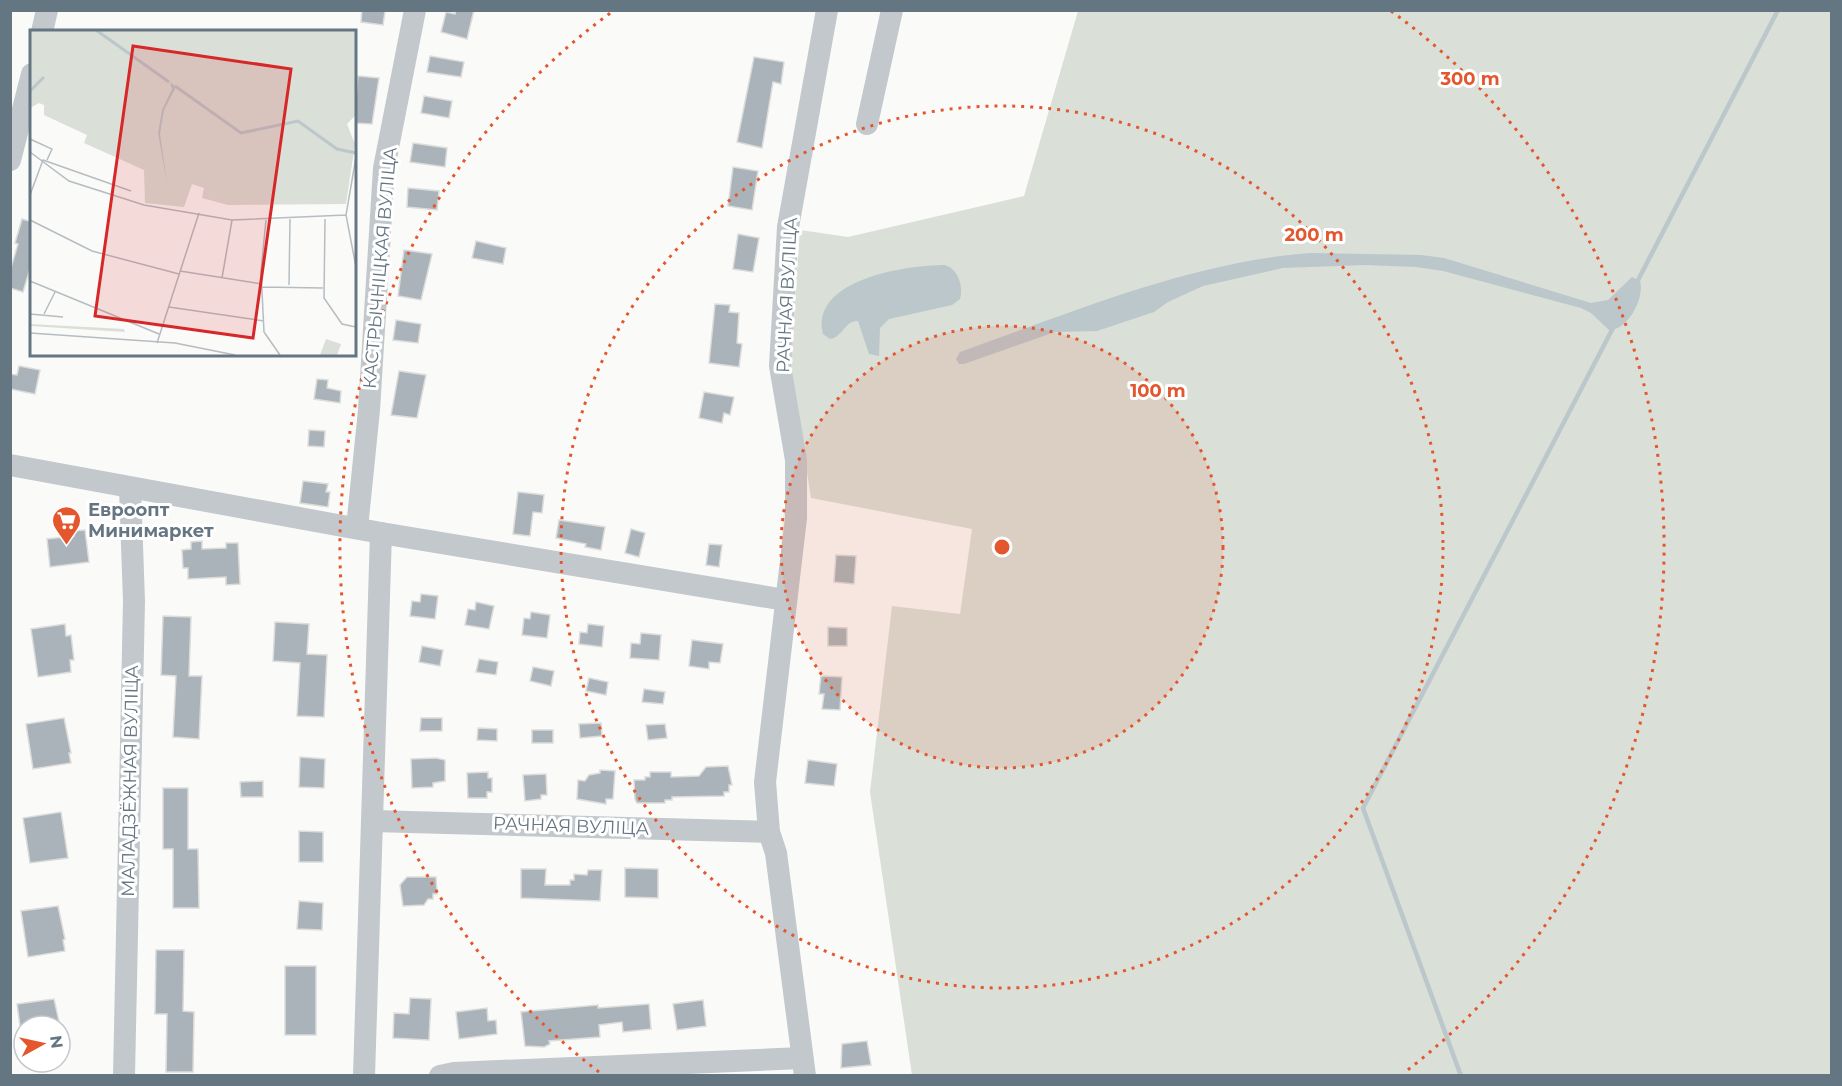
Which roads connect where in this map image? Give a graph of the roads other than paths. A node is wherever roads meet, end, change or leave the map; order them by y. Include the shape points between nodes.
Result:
1 (47, 10) edge
2 (416, 10) edge
3 (827, 10) edge
4 (892, 10) edge
5 (42, 30) edge
6 (30, 82) edge
7 (867, 124) dead end
8 (10, 160) edge
9 (10, 465) edge
10 (130, 488) junction
11 (357, 528) junction
12 (381, 533) junction
13 (784, 600) junction
14 (373, 821) junction
15 (770, 832) junction
16 (804, 1066) edge
17 (124, 1076) edge
18 (364, 1076) edge
19 (440, 1076) edge

1 - 5 street
2 - 11 street, КАСТРЫЧНІЦКАЯ ВУЛІЦА via 384,168 369,410
3 - 13 street, РАЧНАЯ ВУЛІЦА via 788,227 780,366 796,460 796,518
4 - 7 street
6 - 8 street
9 - 10 street
10 - 11 street
10 - 17 street, МАЛАДЗЁЖНАЯ ВУЛІЦА via 134,600
11 - 12 street
12 - 13 street
12 - 14 street
13 - 15 street, РАЧНАЯ ВУЛІЦА via 765,782
14 - 15 street, РАЧНАЯ ВУЛІЦА
14 - 18 street
15 - 16 street, РАЧНАЯ ВУЛІЦА
16 - 19 street

